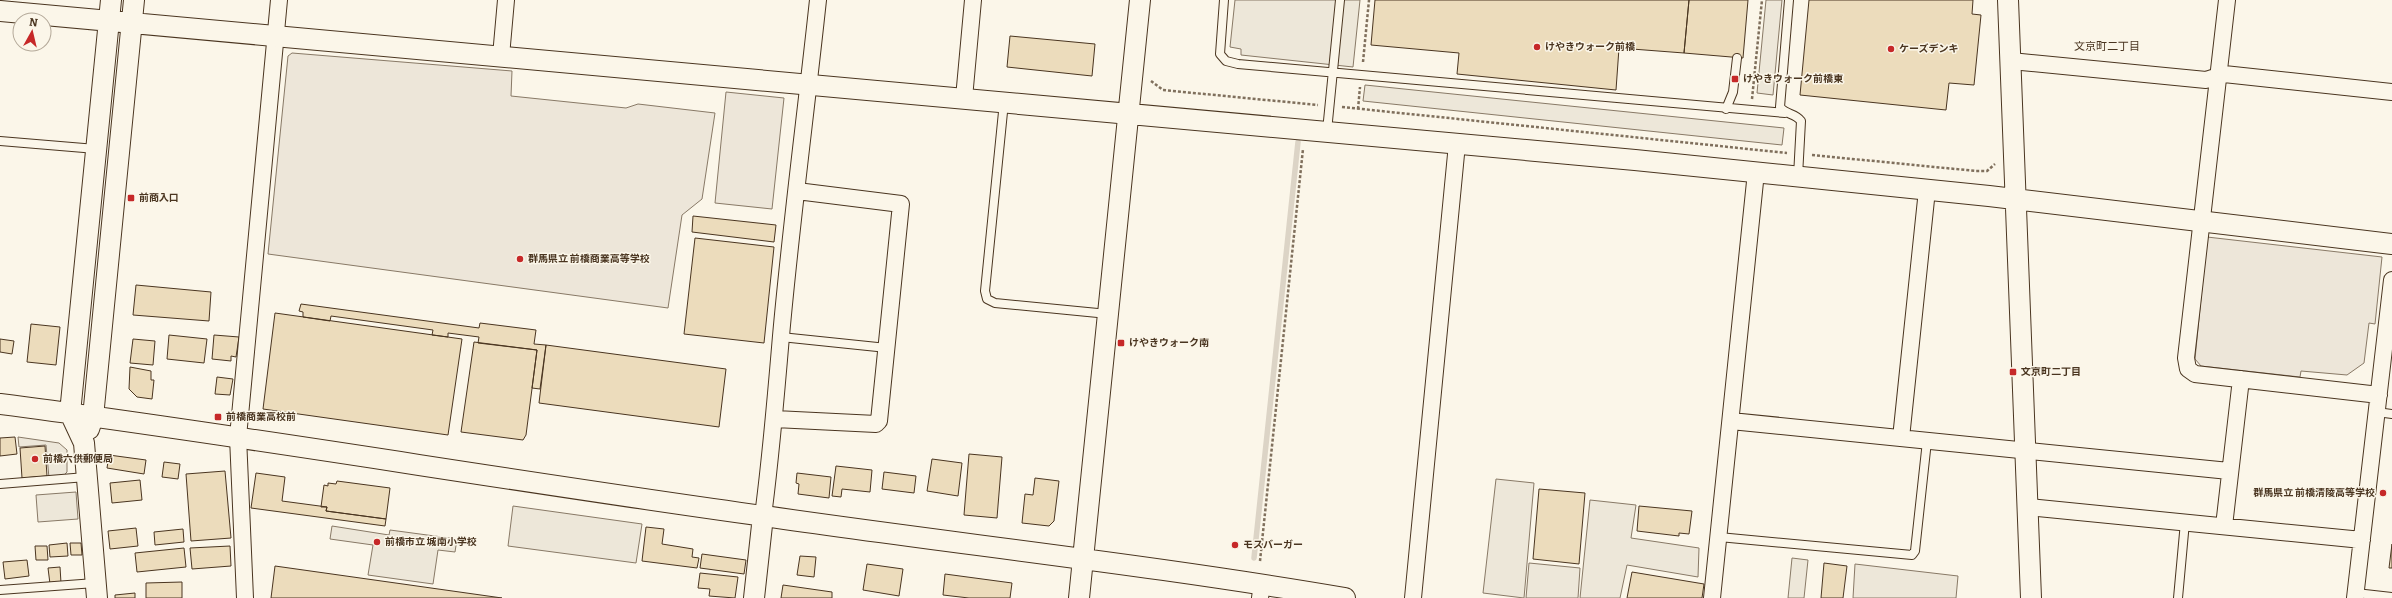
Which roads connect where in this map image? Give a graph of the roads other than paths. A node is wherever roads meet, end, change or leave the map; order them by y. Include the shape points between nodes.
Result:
1 (111, 0) edge
2 (134, 0) edge
3 (279, 0) edge
4 (506, 0) edge
5 (818, 0) edge
6 (973, 0) edge
7 (1140, 0) edge
8 (1224, 0) edge
9 (1340, 0) edge
10 (1789, 0) edge
11 (2008, 0) edge
12 (2227, 0) edge
13 (0, 11) edge
14 (108, 21) junction
15 (132, 23) junction
16 (275, 36) junction
17 (501, 56) junction
18 (1737, 58) dead end
19 (2010, 61) junction
20 (1333, 72) junction
21 (2218, 76) junction
22 (809, 84) junction
23 (2392, 92) edge
24 (964, 98) junction
25 (1004, 102) junction
26 (1726, 109) junction
27 (1786, 113) junction
28 (1130, 114) junction
29 (1327, 132) junction
30 (0, 141) edge
31 (1457, 144) junction
32 (96, 149) junction
33 (1756, 172) junction
34 (1798, 176) junction
35 (1927, 190) junction
36 (796, 191) junction
37 (2016, 200) junction
38 (2202, 222) junction
39 (2392, 244) edge
40 (2392, 280) edge
41 (1108, 314) junction
42 (781, 337) junction
43 (886, 348) junction
44 (2241, 379) junction
45 (2379, 395) junction
46 (0, 404) edge
47 (70, 413) junction
48 (2384, 413) edge
49 (93, 417) junction
50 (775, 419) junction
51 (1731, 420) junction
52 (238, 437) junction
53 (1901, 438) junction
54 (1927, 441) junction
55 (84, 443) junction
56 (2027, 452) junction
57 (2229, 471) junction
58 (87, 477) junction
59 (0, 484) edge
60 (2028, 508) junction
61 (763, 516) junction
62 (2185, 522) junction
63 (2224, 526) junction
64 (1719, 537) junction
65 (2362, 540) junction
66 (1084, 560) junction
67 (0, 590) edge
68 (96, 591) edge
69 (1261, 591) edge
70 (2356, 595) edge
71 (2392, 597) edge
72 (245, 598) edge
73 (754, 598) edge
74 (1079, 598) edge
75 (1345, 598) edge
76 (1413, 598) edge
77 (1712, 598) edge
78 (2032, 598) edge
79 (2178, 598) edge

1 - 14 street
2 - 15 street
3 - 16 street
4 - 17 street
5 - 22 street
6 - 24 street
7 - 28 street
8 - 20 lane via 1219,49 1226,61 1252,66
9 - 20 lane
10 - 27 lane via 1780,103 1780,107
11 - 19 street
12 - 21 street
13 - 14 street
14 - 15 street
14 - 32 street
15 - 16 street
15 - 49 street
16 - 17 street
16 - 52 street
17 - 22 street
18 - 26 lane via 1733,92
19 - 21 street via 2206,80
19 - 37 street
20 - 26 lane
20 - 29 lane
21 - 23 street via 2229,74
21 - 38 street
22 - 24 street
22 - 36 street
24 - 25 street
25 - 28 street
25 - 41 lane via 985,295 995,303
26 - 27 lane
27 - 34 lane via 1799,117 1801,121
28 - 29 street
28 - 41 street
29 - 31 street
30 - 32 lane
31 - 33 street
31 - 76 street
32 - 47 street
33 - 34 street
33 - 51 street
34 - 35 street
35 - 37 street
35 - 53 street
36 - 42 street
36 - 43 street via 901,204
37 - 38 street
37 - 56 street
38 - 39 street
38 - 44 street via 2186,364 2191,373
40 - 45 street
41 - 66 street
42 - 43 lane
42 - 50 street
43 - 50 street via 880,421 876,424
44 - 45 street
44 - 57 street
45 - 48 street
46 - 47 street
47 - 49 street
47 - 55 street
48 - 65 street
49 - 52 street
49 - 55 street
50 - 61 street
51 - 53 street
51 - 64 street
52 - 61 street
52 - 72 street
53 - 54 street
54 - 56 street
54 - 64 lane via 1915,551 1912,555
55 - 58 street
56 - 57 street
56 - 60 street
57 - 63 street
58 - 59 lane
58 - 68 street
60 - 62 street
60 - 78 street
61 - 66 street
61 - 73 street
62 - 63 street
62 - 79 lane
63 - 65 street
64 - 77 street
65 - 70 street
66 - 69 street
66 - 74 street
67 - 68 lane
69 - 75 street
70 - 71 lane

